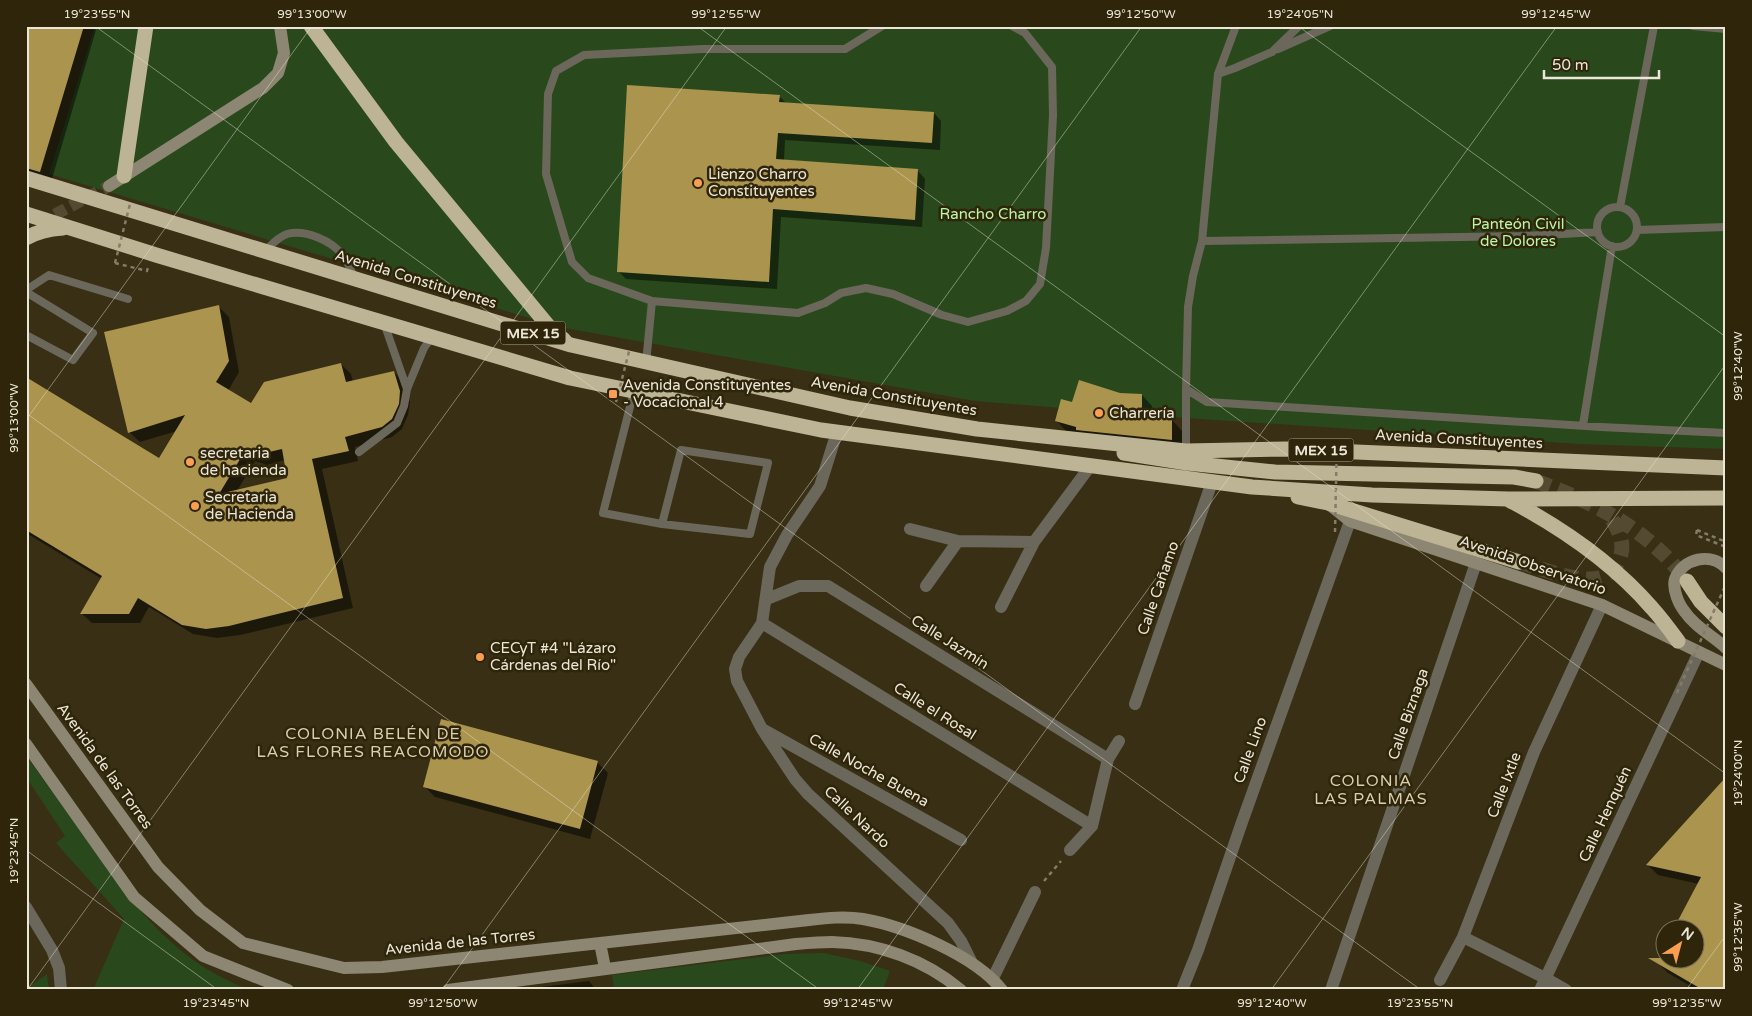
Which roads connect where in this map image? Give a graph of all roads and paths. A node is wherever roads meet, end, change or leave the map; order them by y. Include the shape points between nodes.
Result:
1 (146, 26) edge
2 (280, 26) edge
3 (310, 26) edge
4 (882, 26) edge
5 (1012, 26) edge
6 (1236, 26) edge
7 (1298, 26) edge
8 (1330, 26) edge
9 (1654, 26) edge
10 (1693, 26) edge
11 (1726, 29) edge
12 (1272, 52) junction
13 (1218, 74) junction
14 (124, 176) junction
15 (26, 178) edge
16 (109, 186) tunnel mouth
17 (130, 204) dead end
18 (1620, 207) junction
19 (26, 214) edge
20 (1726, 227) edge
21 (70, 228) junction
22 (1637, 230) junction
23 (1598, 232) junction
24 (26, 238) edge
25 (1202, 240) junction
26 (1612, 246) junction
27 (265, 251) junction
28 (147, 271) dead end
29 (355, 279) junction
30 (26, 291) edge
31 (128, 300) dead end
32 (652, 300) junction
33 (384, 323) junction
34 (26, 335) edge
35 (432, 337) junction
36 (571, 345) junction
37 (630, 348) dead end
38 (646, 363) junction
39 (407, 389) junction
40 (1186, 389) junction
41 (634, 391) junction
42 (616, 402) dead end
43 (1583, 425) junction
44 (837, 432) junction
45 (1726, 432) edge
46 (1337, 436) dead end
47 (1052, 437) junction
48 (1186, 451) junction
49 (359, 452) dead end
50 (1090, 465) junction
51 (1726, 468) edge
52 (1536, 481) tunnel mouth
53 (1212, 482) junction
54 (1252, 487) junction
55 (1726, 498) edge
56 (1508, 499) junction
57 (1328, 503) junction
58 (1350, 521) junction
59 (662, 524) junction
60 (910, 529) dead end
61 (1336, 532) dead end
62 (958, 541) junction
63 (1034, 542) junction
64 (1726, 542) edge
65 (1726, 547) edge
66 (1519, 562) tunnel mouth
67 (1476, 563) junction
68 (1726, 568) edge
69 (1687, 581) tunnel mouth
70 (1726, 584) edge
71 (926, 586) dead end
72 (767, 599) junction
73 (1602, 604) junction
74 (1001, 607) dead end
75 (762, 623) junction
76 (1726, 627) edge
77 (1678, 641) junction
78 (1726, 648) edge
79 (1699, 652) junction
80 (1726, 664) edge
81 (26, 684) edge
82 (1677, 693) dead end
83 (1135, 704) dead end
84 (762, 729) junction
85 (1119, 741) dead end
86 (26, 744) edge
87 (1108, 759) junction
88 (1092, 826) junction
89 (960, 840) dead end
90 (1070, 850) joint
91 (1036, 892) joint
92 (26, 907) edge
93 (1462, 937) junction
94 (600, 943) junction
95 (972, 963) junction
96 (605, 968) junction
97 (993, 978) junction
98 (1545, 978) junction
99 (1440, 980) dead end
100 (61, 990) edge
101 (288, 990) edge
102 (448, 990) edge
103 (961, 990) edge
104 (1002, 990) edge
105 (1182, 990) edge
106 (1331, 990) edge
107 (1540, 990) edge
108 (1566, 990) edge

1 - 14 highway
2 - 14 street via 284,53 278,73 262,88
3 - 36 highway via 402,149 550,328
4 - 32 lane via 845,50 703,49 584,55 556,71 548,94 546,174 572,262 588,278
5 - 32 lane via 1025,33 1052,67 1053,115 1046,248 1040,284 1026,301 1007,311 968,322 942,315 893,294 866,288 841,293 798,313
6 - 13 lane
7 - 12 lane
8 - 12 lane
9 - 18 lane
10 - 11 lane
12 - 13 lane
13 - 25 lane
14 - 16 street
15 - 27 highway, Avenida Constituyentes / MEX 15
17 - 28 path, bridge via 115,264
18 - 22 lane via 1634,215
18 - 23 lane via 1612,207 1600,216
19 - 21 highway, MEX 15
20 - 22 lane
21 - 24 highway via 35,232
21 - 33 highway, MEX 15
22 - 26 lane via 1630,243
23 - 25 lane via 1524,236
23 - 26 lane via 1601,239
25 - 40 lane via 1188,307
26 - 43 lane
27 - 29 highway, Avenida Constituyentes / MEX 15
27 - 29 lane via 287,234 304,234 327,241 343,255
29 - 36 highway, Avenida Constituyentes / MEX 15
30 - 31 lane via 49,275
30 - 34 lane via 93,333 73,360
32 - 38 lane
33 - 35 highway, MEX 15
33 - 39 lane
35 - 39 lane
35 - 41 highway, MEX 15 via 570,378
36 - 38 highway, Avenida Constituyentes / MEX 15
37 - 42 path, bridge
38 - 47 highway, Avenida Constituyentes / MEX 15 via 850,408 977,429
39 - 49 lane via 397,423
40 - 43 lane via 1206,402
40 - 48 lane
41 - 44 highway, MEX 15
41 - 59 lane via 603,513
43 - 45 lane
44 - 50 highway, MEX 15
44 - 72 street via 820,486 770,567
46 - 61 path, bridge
47 - 48 highway, Avenida Constituyentes / MEX 15
47 - 52 highway via 1092,448 1265,471 1514,477
48 - 51 highway, Avenida Constituyentes / MEX 15 via 1286,449
50 - 53 highway, MEX 15
50 - 63 street
53 - 54 highway, MEX 15
53 - 83 street, Calle Cañamo
54 - 56 highway, MEX 15
54 - 57 highway
55 - 56 highway, MEX 15
56 - 77 highway via 1538,515 1591,552 1653,608
57 - 58 street, Avenida Observatorio
57 - 66 highway
58 - 67 street, Avenida Observatorio
58 - 105 street, Calle Lino
59 - 59 lane via 750,534 768,463 681,450
60 - 62 street
62 - 63 street
62 - 71 street
63 - 74 street
64 - 65 path via 1697,530 1696,535
67 - 73 street, Avenida Observatorio
67 - 106 street, Calle Biznaga
68 - 78 street via 1716,560 1700,558 1684,568 1675,586 1685,612
69 - 76 highway via 1701,602
70 - 82 path, bridge
72 - 75 street
72 - 87 street, Calle Jazmín via 799,586 828,586
73 - 77 street, Avenida Observatorio
73 - 93 street, Calle Ixtle via 1534,752
75 - 84 street, Calle Nardo via 739,657 735,669 737,681
75 - 88 street, Calle el Rosal
77 - 79 street, Avenida Observatorio
79 - 80 street, Avenida Observatorio
79 - 98 street, Calle Henquén
81 - 94 street, Avenida de las Torres via 158,867 200,910 242,943 344,968 382,967
84 - 89 street, Calle Noche Buena
84 - 95 street, Calle Nardo via 804,789 948,923
85 - 87 street
86 - 101 street via 134,897 203,956
87 - 88 street
88 - 90 street
90 - 91 path
91 - 97 street
92 - 100 street via 52,950 59,968
93 - 98 street
93 - 99 street, Calle Ixtle
94 - 95 street, Avenida de las Torres via 835,917 894,926
94 - 96 street
95 - 97 street, Avenida de las Torres
96 - 102 street
96 - 103 street via 832,942 895,953 945,976
97 - 104 street, Avenida de las Torres
98 - 107 street, Calle Henquén
98 - 108 street

